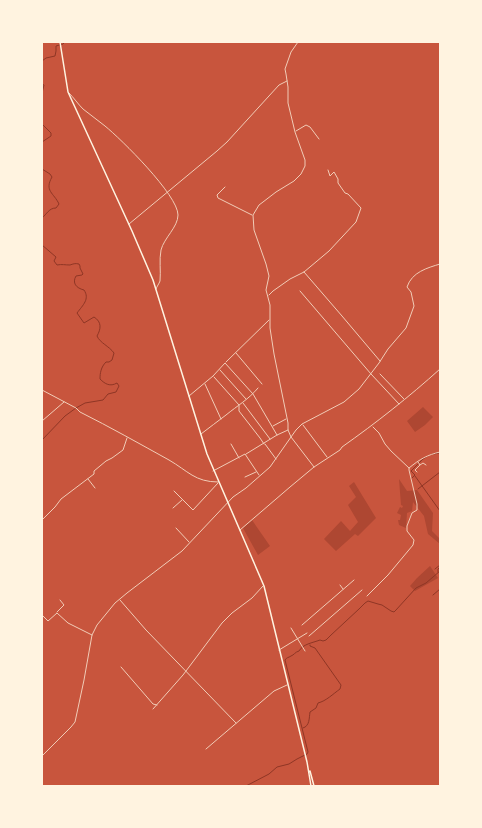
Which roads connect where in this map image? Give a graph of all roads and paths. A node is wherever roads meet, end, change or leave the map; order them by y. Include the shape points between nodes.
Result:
1 (60, 42) edge
2 (298, 42) edge
3 (287, 81) junction
4 (68, 92) junction
5 (295, 132) junction
6 (319, 139) dead end
7 (328, 170) dead end
8 (225, 187) dead end
9 (167, 192) junction
10 (253, 215) junction
11 (129, 224) junction
12 (440, 264) edge
13 (304, 272) junction
14 (156, 290) junction
15 (300, 291) dead end
16 (268, 296) junction
17 (270, 320) junction
18 (235, 353) junction
19 (380, 362) junction
20 (225, 363) junction
21 (440, 369) edge
22 (220, 370) junction
23 (371, 374) junction
24 (380, 374) dead end
25 (214, 376) junction
26 (205, 384) junction
27 (262, 384) dead end
28 (258, 388) dead end
29 (42, 390) edge
30 (253, 394) junction
31 (189, 396) junction
32 (405, 399) junction
33 (246, 400) junction
34 (64, 402) junction
35 (242, 403) junction
36 (399, 404) junction
37 (239, 405) junction
38 (221, 419) junction
39 (287, 419) junction
40 (42, 421) edge
41 (302, 424) junction
42 (273, 426) junction
43 (372, 426) junction
44 (288, 430) junction
45 (200, 435) junction
46 (277, 435) junction
47 (291, 437) junction
48 (128, 438) junction
49 (270, 439) junction
50 (264, 443) junction
51 (231, 444) dead end
52 (440, 452) edge
53 (245, 454) junction
54 (239, 458) junction
55 (328, 458) junction
56 (276, 459) junction
57 (417, 461) junction
58 (420, 465) junction
59 (426, 465) dead end
60 (314, 467) junction
61 (409, 468) junction
62 (213, 471) junction
63 (257, 471) junction
64 (417, 472) dead end
65 (260, 476) junction
66 (245, 477) dead end
67 (88, 479) junction
68 (219, 482) junction
69 (95, 488) dead end
70 (174, 491) dead end
71 (183, 500) junction
72 (227, 502) junction
73 (173, 508) dead end
74 (42, 520) edge
75 (176, 528) dead end
76 (240, 530) junction
77 (190, 543) junction
78 (354, 580) dead end
79 (340, 585) dead end
80 (264, 586) junction
81 (343, 589) junction
82 (362, 590) dead end
83 (367, 596) dead end
84 (119, 599) junction
85 (60, 600) dead end
86 (57, 613) junction
87 (42, 615) edge
88 (302, 625) dead end
89 (291, 628) dead end
90 (307, 633) dead end
91 (92, 635) junction
92 (309, 636) dead end
93 (298, 639) junction
94 (279, 650) junction
95 (305, 651) dead end
96 (121, 667) dead end
97 (186, 670) junction
98 (287, 685) junction
99 (157, 705) junction
100 (153, 709) dead end
101 (236, 723) junction
102 (206, 749) dead end
103 (42, 756) edge
104 (308, 768) junction
105 (311, 786) edge
106 (314, 786) edge

1 - 4 main road
2 - 3 street via 285,69
3 - 5 street via 288,103
3 - 9 street via 279,85 217,151
4 - 9 street via 83,109 136,155
4 - 11 main road
5 - 6 street via 306,125
5 - 10 street via 305,160 301,174 272,194
7 - 13 street via 330,176 334,172 345,193 361,208 356,222 348,232
8 - 10 street via 217,195 218,198
9 - 11 street
9 - 14 street via 177,208 178,215 162,249 160,282
10 - 16 street via 254,230 269,276 266,290
11 - 14 main road
12 - 19 street via 425,268 409,282 407,286 414,306 406,328
13 - 16 street
13 - 19 street
14 - 31 main road
15 - 23 street
16 - 17 street
17 - 18 street
17 - 39 street
18 - 20 street
18 - 27 street
19 - 23 street
20 - 22 street
20 - 30 street
21 - 32 street
22 - 25 street
22 - 33 street
23 - 36 street
23 - 41 street via 344,402
24 - 32 street
25 - 26 street
25 - 37 street
26 - 31 street
26 - 38 street
28 - 30 street
29 - 34 street
30 - 33 street
30 - 42 street
31 - 45 main road
32 - 36 street
33 - 35 street
34 - 40 street
34 - 48 street
35 - 37 street
35 - 49 street
36 - 43 street
37 - 38 street
37 - 50 street via 239,411
38 - 45 street
39 - 42 street
39 - 44 street
41 - 47 street
41 - 55 street
42 - 46 street
43 - 55 street
43 - 61 street via 391,451
44 - 46 street
44 - 47 street
45 - 62 main road
46 - 49 street
47 - 56 street
47 - 60 street
48 - 67 street via 123,450 100,465
48 - 68 street via 202,480
49 - 50 street
50 - 53 street
50 - 56 street
51 - 54 street
52 - 57 street
53 - 54 street
53 - 63 street
54 - 62 street
55 - 60 street
56 - 65 street
57 - 58 street
57 - 61 street
58 - 59 street
58 - 64 street via 415,470
60 - 76 street
61 - 83 street via 417,504 407,526 407,531 414,540 413,545
62 - 68 main road
63 - 65 street
63 - 66 street
65 - 72 street
67 - 69 street
67 - 74 street via 61,499
68 - 71 street via 193,510
68 - 72 main road
70 - 71 street
71 - 73 street
72 - 76 main road
72 - 77 street
75 - 77 street
76 - 80 main road
77 - 84 street
78 - 81 street
79 - 81 street
80 - 94 main road
80 - 97 street via 232,612
81 - 88 street
82 - 92 street
84 - 91 street
84 - 97 street
85 - 86 street via 64,605
86 - 87 street via 48,621
86 - 91 street via 68,623
89 - 93 street
90 - 93 street
91 - 103 street via 74,722
93 - 94 street
93 - 95 street
94 - 98 main road
96 - 99 street via 153,704
97 - 99 street
97 - 101 street
98 - 101 street via 274,691
98 - 104 main road
99 - 100 street
101 - 102 street
104 - 105 main road
104 - 106 main road

